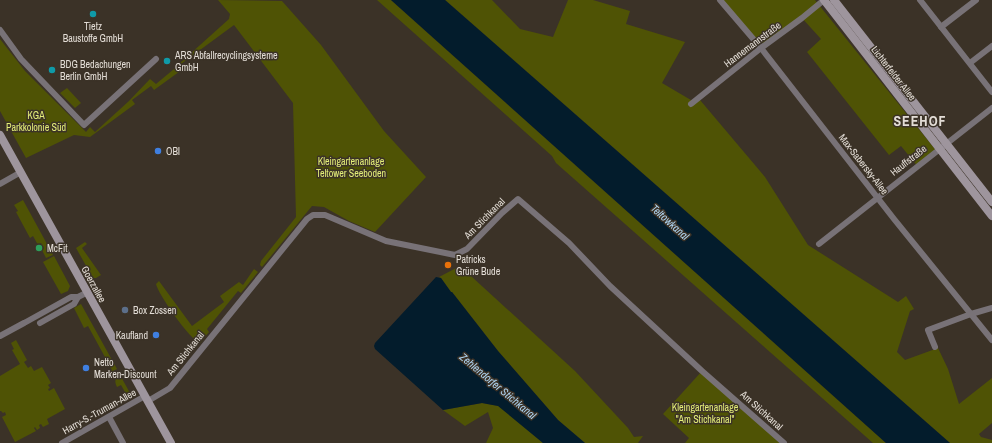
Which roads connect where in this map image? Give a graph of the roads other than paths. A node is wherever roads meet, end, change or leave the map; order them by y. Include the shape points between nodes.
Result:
1 (720, 0) edge
2 (824, 0) edge
3 (834, 0) edge
4 (920, 0) edge
5 (976, 0) edge
6 (941, 27) junction
7 (0, 30) edge
8 (992, 46) edge
9 (761, 48) junction
10 (156, 59) dead end
11 (970, 63) junction
12 (992, 92) edge
13 (691, 104) dead end
14 (992, 108) edge
15 (0, 134) edge
16 (943, 146) junction
17 (21, 172) junction
18 (0, 184) edge
19 (878, 198) junction
20 (992, 202) edge
21 (992, 216) edge
22 (819, 244) dead end
23 (88, 292) junction
24 (78, 297) junction
25 (992, 308) edge
26 (971, 314) junction
27 (40, 323) dead end
28 (0, 336) edge
29 (992, 340) edge
30 (935, 347) dead end
31 (147, 399) junction
32 (109, 417) junction
33 (62, 443) edge
34 (123, 443) edge
35 (172, 443) edge
36 (784, 443) edge

1 - 9 street, Max-Sabersky-Allee
2 - 9 street, Hannemannstraße
2 - 16 main road, Lichterfelder Allee
3 - 16 main road, Lichterfelder Allee
4 - 6 street
5 - 6 street
6 - 11 street
7 - 10 street via 21,59 84,125
8 - 11 street
9 - 13 street, Hannemannstraße
9 - 19 street, Max-Sabersky-Allee
11 - 12 street
14 - 16 street, Hauffstraße
15 - 17 main road, Goerzallee
16 - 19 street, Hauffstraße
16 - 20 main road, Lichterfelder Allee
16 - 21 main road, Lichterfelder Allee
17 - 18 street
17 - 23 main road, Goerzallee
19 - 22 street, Hauffstraße
19 - 26 street, Max-Sabersky-Allee
23 - 24 street
23 - 31 main road, Goerzallee
24 - 27 street via 74,304
24 - 28 street via 71,297
25 - 26 street
26 - 29 street, Max-Sabersky-Allee
26 - 30 street via 928,330
31 - 32 street, Harry-S.-Truman-Allee
31 - 35 main road, Goerzallee
31 - 36 street, Am Stichkanal via 170,388 307,219 313,215 325,215 386,241 455,255 467,249 518,200 569,243 610,286
32 - 33 street, Harry-S.-Truman-Allee
32 - 34 street

